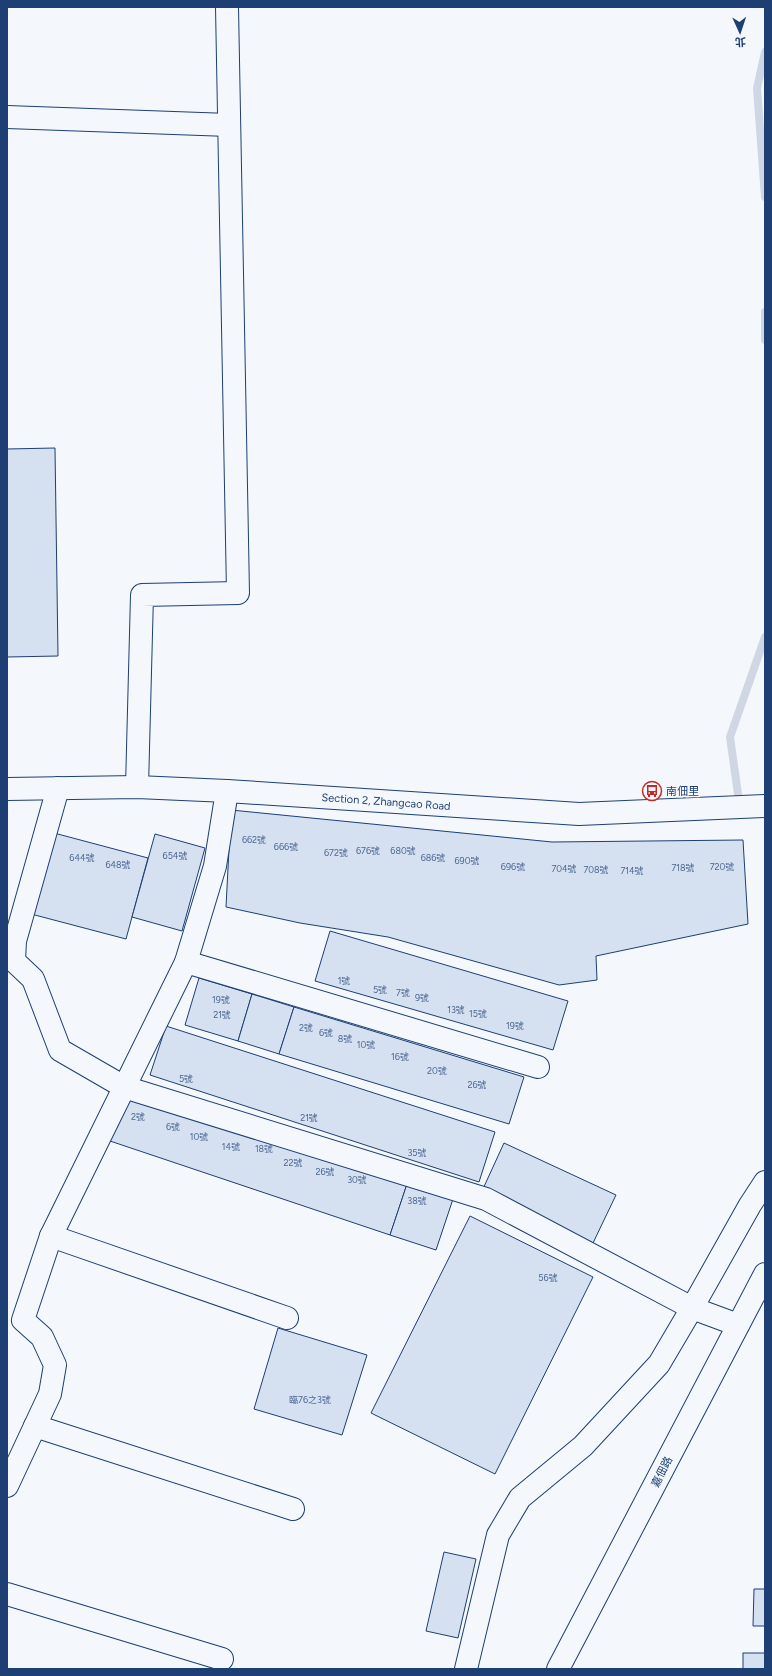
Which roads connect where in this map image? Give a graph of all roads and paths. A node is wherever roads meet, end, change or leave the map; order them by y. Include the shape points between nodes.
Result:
1 (227, 7) edge
2 (7, 117) edge
3 (229, 125) junction
4 (137, 787) junction
5 (58, 788) junction
6 (7, 789) edge
7 (227, 791) junction
8 (765, 806) edge
9 (186, 962) junction
10 (538, 1067) dead end
11 (124, 1087) junction
12 (765, 1182) edge
13 (51, 1236) junction
14 (765, 1274) edge
15 (692, 1308) junction
16 (287, 1318) dead end
17 (738, 1325) junction
18 (35, 1426) junction
19 (7, 1486) edge
20 (293, 1509) dead end
21 (7, 1594) edge
22 (222, 1659) dead end
23 (466, 1669) edge
24 (558, 1669) edge

1 - 3 street
2 - 3 street
3 - 4 street via 238,593 142,595
4 - 5 street, Section 2, Zhangcao Road
4 - 7 street, Section 2, Zhangcao Road
5 - 6 street, Section 2, Zhangcao Road
5 - 11 street via 15,941 14,961 33,979 60,1050
7 - 8 street, Section 2, Zhangcao Road via 579,814
7 - 9 street via 215,866
9 - 10 street
9 - 11 street
11 - 13 street
11 - 15 street via 486,1199
12 - 15 street
13 - 16 street
13 - 18 street via 23,1320 42,1337 55,1365 50,1394
14 - 17 street, 嘉佃路
15 - 17 street
15 - 23 street via 659,1364 583,1446 520,1498 498,1535
17 - 24 street, 嘉佃路
18 - 19 street
18 - 20 street
21 - 22 street

